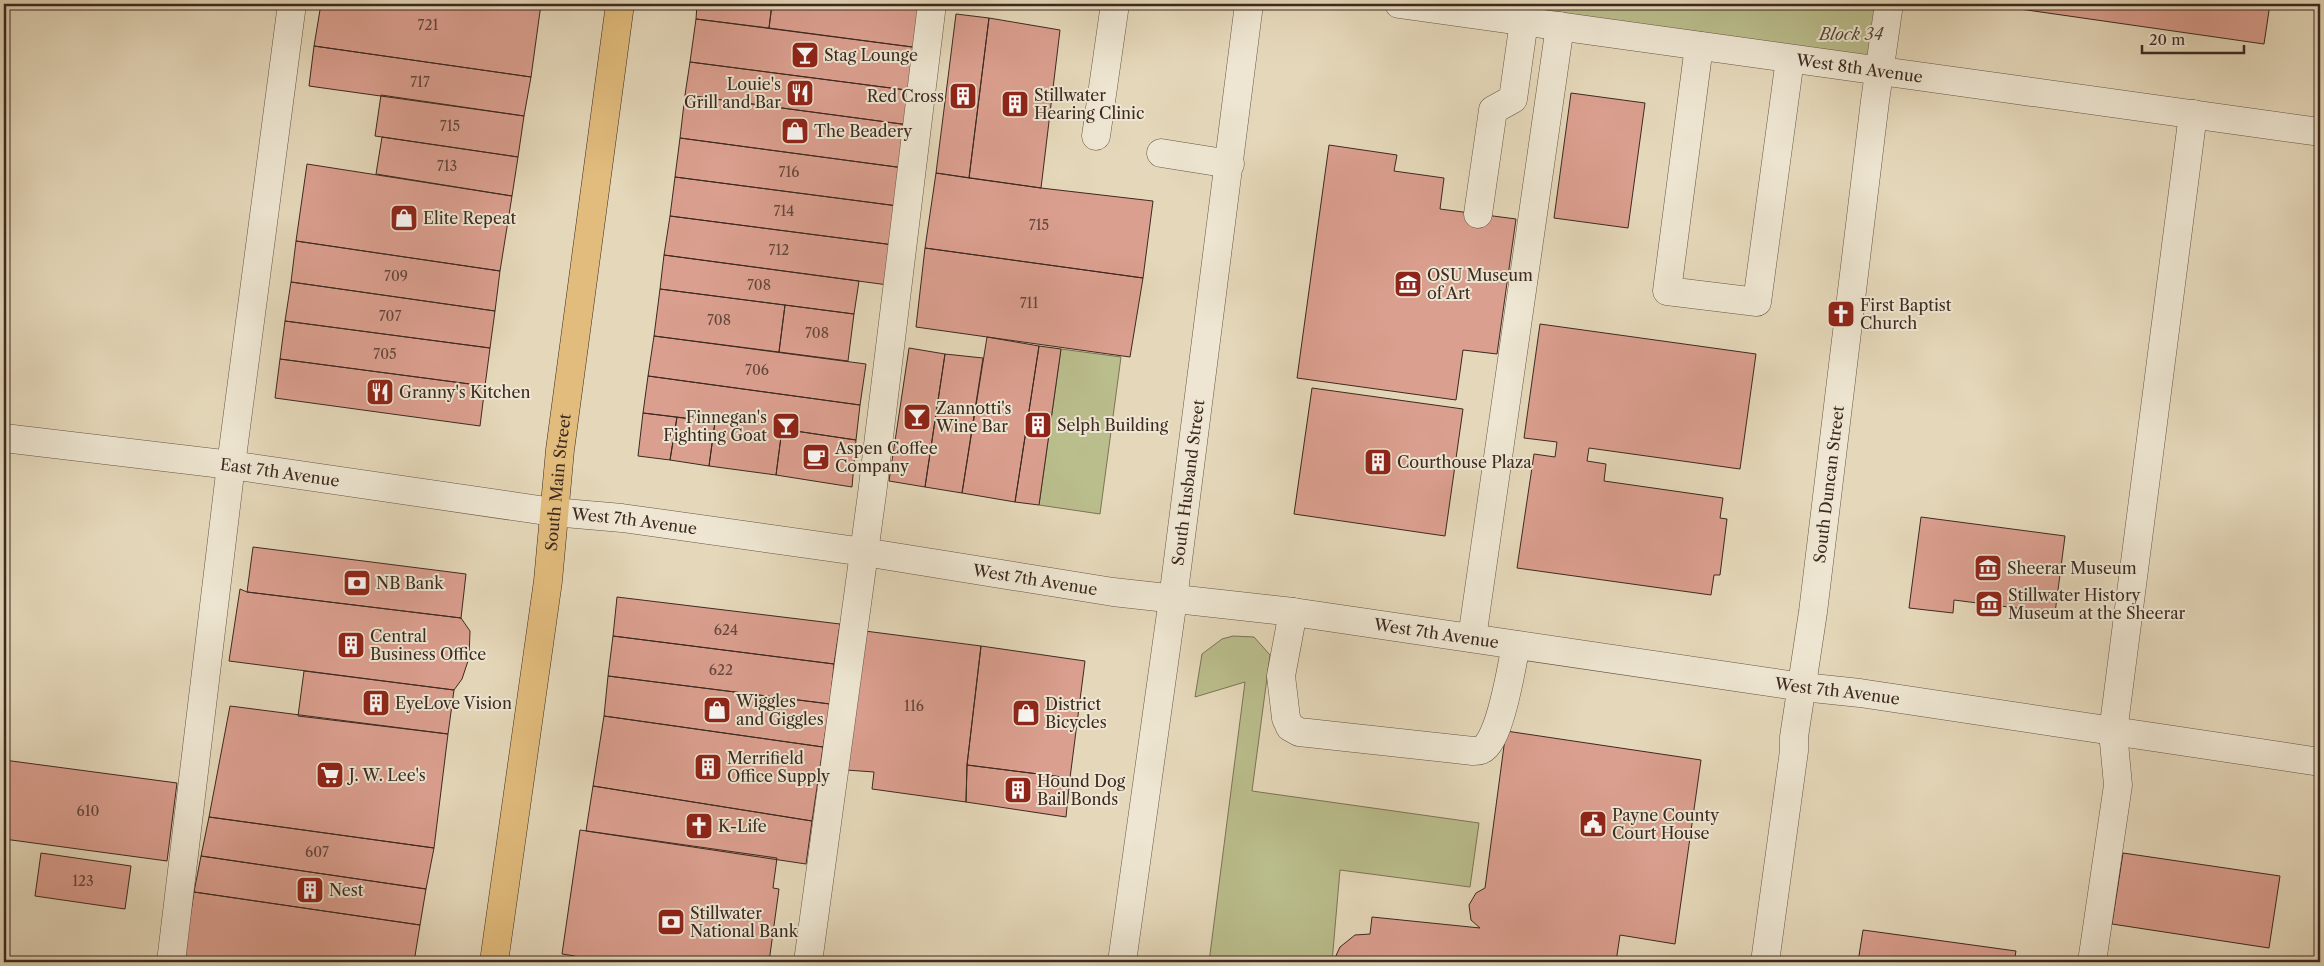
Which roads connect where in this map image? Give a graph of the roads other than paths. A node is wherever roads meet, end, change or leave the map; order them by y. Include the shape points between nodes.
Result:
1 (292, 4) edge
2 (620, 4) edge
3 (932, 4) edge
4 (1115, 4) edge
5 (1249, 4) edge
6 (1399, 4) edge
7 (1889, 4) edge
8 (1524, 21) junction
9 (1560, 26) junction
10 (1699, 46) junction
11 (1790, 59) junction
12 (1879, 71) junction
13 (2192, 114) junction
14 (2320, 132) edge
15 (1096, 136) dead end
16 (1161, 153) dead end
17 (1230, 164) junction
18 (1478, 214) dead end
19 (4, 438) edge
20 (231, 465) junction
21 (553, 512) junction
22 (864, 552) junction
23 (1173, 599) junction
24 (1293, 612) junction
25 (1472, 638) junction
26 (1516, 645) junction
27 (1803, 687) junction
28 (2113, 732) junction
29 (2320, 762) edge
30 (171, 962) edge
31 (494, 962) edge
32 (808, 962) edge
33 (1122, 962) edge
34 (1765, 962) edge
35 (2092, 962) edge

1 - 20 street
2 - 21 main road, South Main Street
3 - 22 street
4 - 15 street
5 - 17 street, South Husband Street
6 - 8 street, West 8th Avenue
7 - 12 street, South Duncan Street
8 - 9 street, West 8th Avenue
8 - 18 street via 1513,99 1493,110
9 - 10 street, West 8th Avenue
9 - 25 street
10 - 11 street, West 8th Avenue
10 - 11 street via 1667,291 1757,302
11 - 12 street, West 8th Avenue
12 - 13 street, West 8th Avenue
12 - 27 street, South Duncan Street
13 - 14 street, West 8th Avenue
13 - 28 street
16 - 17 street
17 - 23 street, South Husband Street
19 - 20 street, East 7th Avenue
20 - 21 street, East 7th Avenue
20 - 30 street
21 - 22 street, West 7th Avenue via 622,518
21 - 31 main road, South Main Street via 548,581
22 - 23 street, West 7th Avenue
22 - 32 street
23 - 24 street, West 7th Avenue
23 - 33 street, South Husband Street
24 - 25 street, West 7th Avenue
24 - 26 street via 1281,676 1286,718 1290,727 1299,732 1482,750 1489,743 1504,707
25 - 26 street, West 7th Avenue
26 - 27 street, West 7th Avenue
27 - 28 street, West 7th Avenue via 1855,692
27 - 34 street, South Duncan Street
28 - 29 street, West 7th Avenue
28 - 35 street via 2118,786

